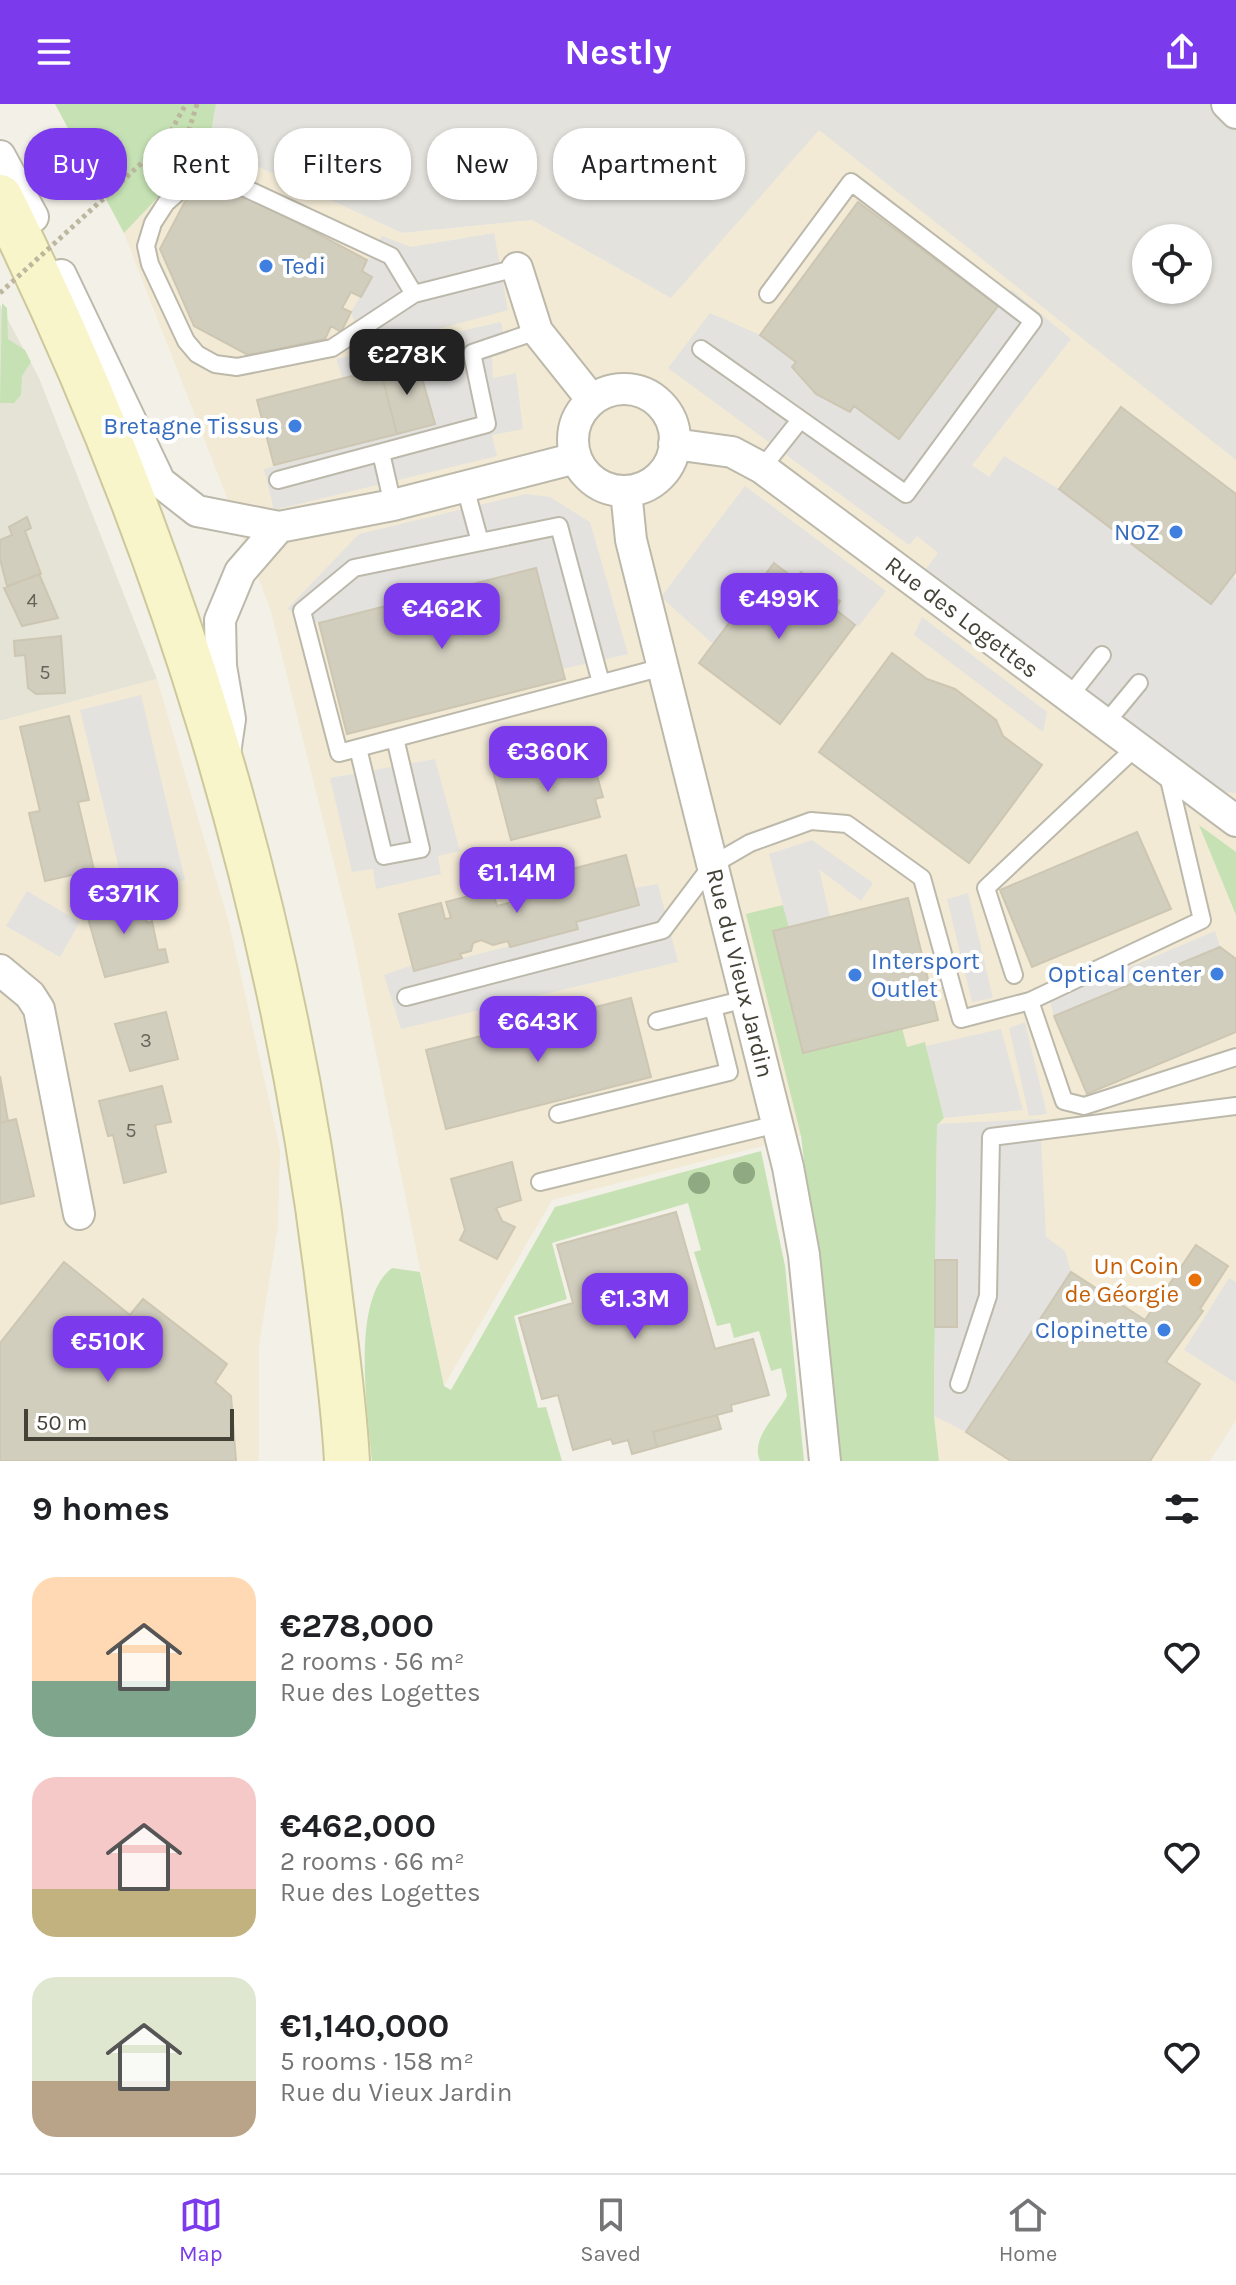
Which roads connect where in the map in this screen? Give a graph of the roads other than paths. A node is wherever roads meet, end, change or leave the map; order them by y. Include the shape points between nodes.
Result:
1 (1227, 104) edge
2 (1236, 113) edge
3 (0, 156) edge
4 (0, 197) edge
5 (517, 268) joint
6 (414, 294) junction
7 (768, 294) dead end
8 (537, 331) junction
9 (701, 349) dead end
10 (592, 400) junction
11 (800, 420) junction
12 (674, 444) junction
13 (381, 453) junction
14 (576, 458) junction
15 (762, 468) junction
16 (278, 480) dead end
17 (465, 487) junction
18 (626, 491) junction
19 (393, 505) junction
20 (279, 527) junction
21 (480, 542) junction
22 (1102, 655) dead end
23 (663, 667) junction
24 (601, 683) junction
25 (1139, 683) dead end
26 (1069, 697) junction
27 (1105, 724) junction
28 (395, 738) junction
29 (1136, 747) junction
30 (358, 748) junction
31 (223, 767) junction
32 (1167, 771) junction
33 (1236, 821) edge
34 (712, 865) junction
35 (0, 970) edge
36 (1014, 975) dead end
37 (406, 997) dead end
38 (746, 999) junction
39 (1030, 1001) junction
40 (713, 1007) junction
41 (657, 1021) dead end
42 (1236, 1057) edge
43 (1236, 1106) edge
44 (558, 1114) dead end
45 (777, 1124) junction
46 (540, 1182) dead end
47 (79, 1214) dead end
48 (959, 1384) dead end
49 (347, 1461) edge
50 (825, 1461) edge

1 - 2 street
3 - 20 street via 160,482 197,511
4 - 31 main road via 139,517
5 - 6 lane
5 - 8 street
6 - 6 lane via 391,256 219,176 197,175 181,188 153,223 146,246 186,341 215,364 237,367 332,348
7 - 11 lane via 851,182 1033,321 906,494
8 - 10 street
8 - 13 lane via 472,353 487,424
9 - 11 lane
10 - 12 street via 616,390 641,392 663,407
10 - 14 street via 575,427
11 - 15 lane
12 - 15 street, Rue des Logettes via 732,452
12 - 18 street via 659,476
13 - 16 lane
13 - 19 lane
14 - 17 street
14 - 18 street via 590,479
15 - 26 street, Rue des Logettes
17 - 19 street
17 - 21 lane
18 - 23 street, Rue du Vieux Jardin via 631,540
19 - 20 street
20 - 31 street via 240,572 220,620 230,719
21 - 24 lane via 559,526
21 - 30 lane via 354,568 302,611 339,753
22 - 26 lane
23 - 24 lane
23 - 34 street, Rue du Vieux Jardin
24 - 28 lane
25 - 27 lane
26 - 27 street, Rue des Logettes
27 - 29 street, Rue des Logettes
28 - 30 lane
28 - 30 lane via 421,849 384,856
29 - 32 street, Rue des Logettes
29 - 36 lane via 986,888
31 - 49 main road via 302,1106 320,1213
32 - 33 street, Rue des Logettes
32 - 39 lane via 1202,920
34 - 37 lane via 663,930
34 - 38 street, Rue du Vieux Jardin
34 - 39 lane via 750,843 811,821 847,824 922,878 961,1019
35 - 47 street via 39,1009
38 - 40 lane
38 - 45 street, Rue du Vieux Jardin
39 - 42 lane via 1064,1101 1084,1106
40 - 41 lane
40 - 44 lane via 729,1072
43 - 48 lane via 991,1137 988,1296
45 - 46 lane
45 - 50 street, Rue du Vieux Jardin via 804,1255

